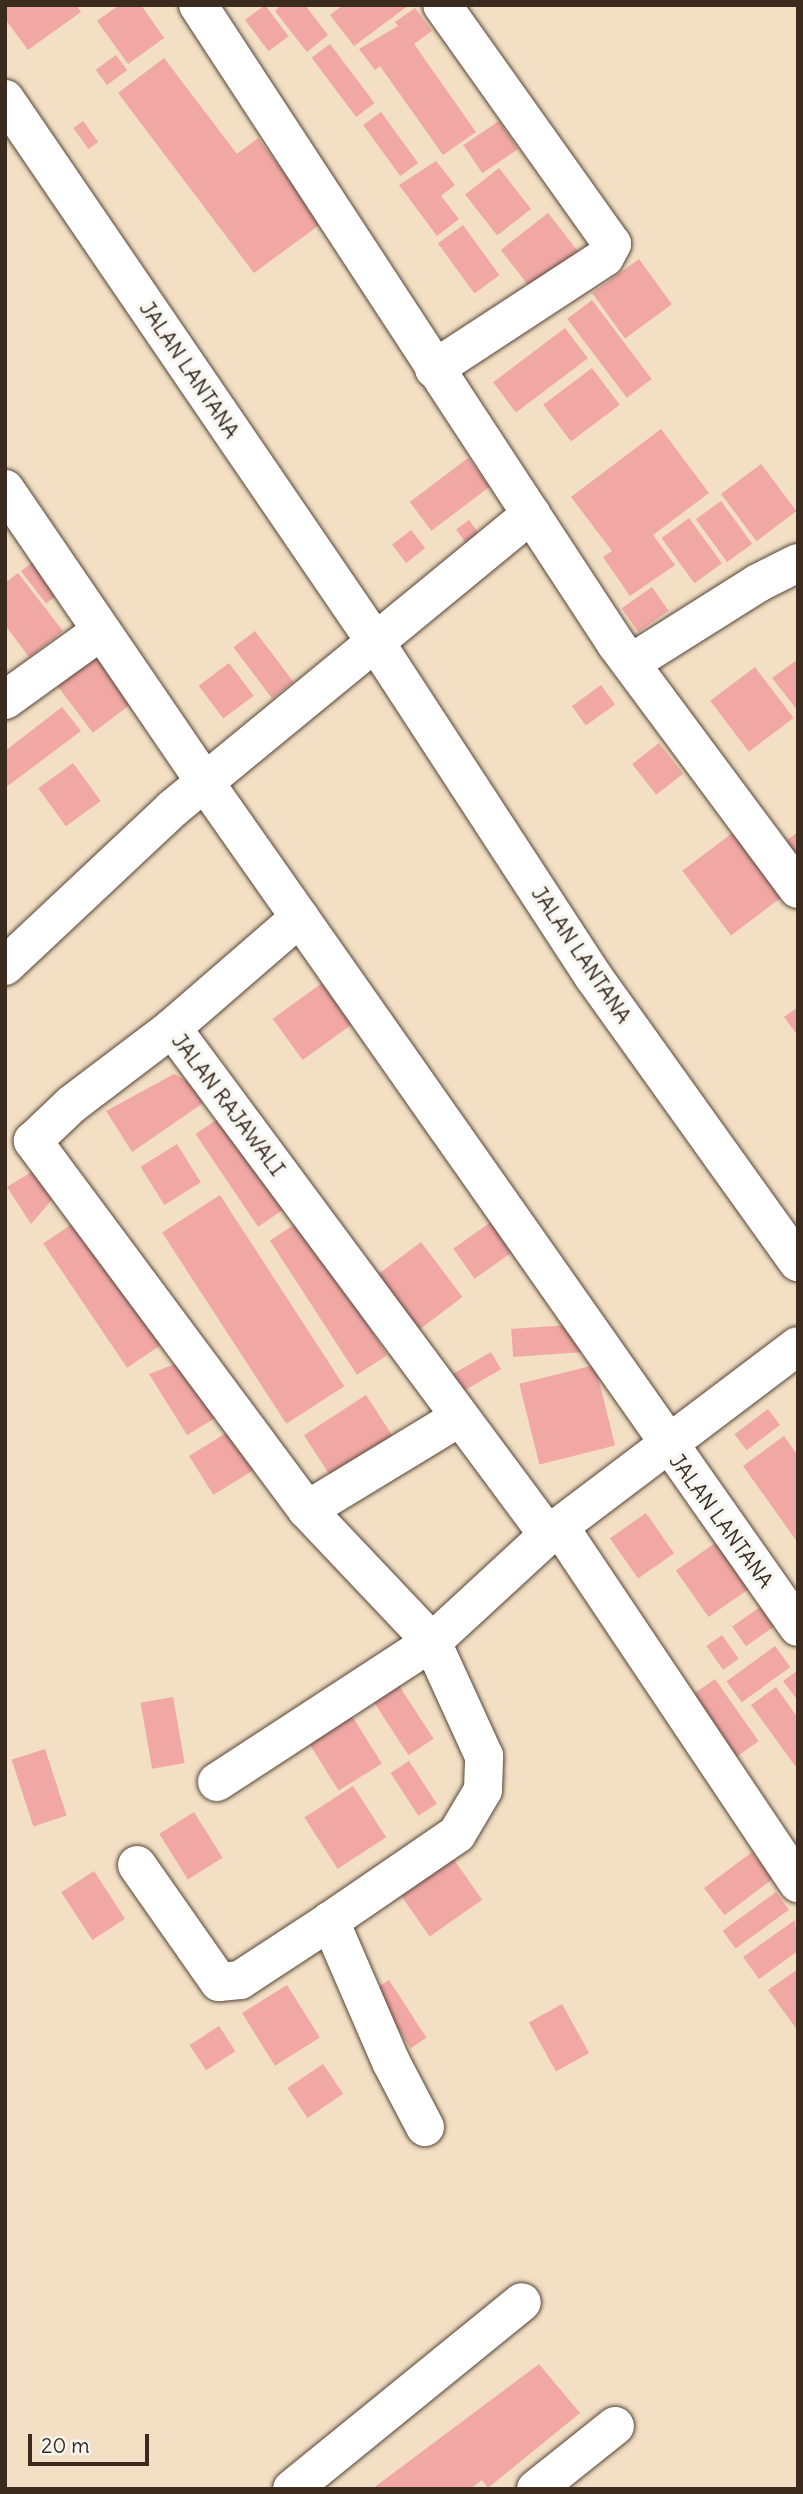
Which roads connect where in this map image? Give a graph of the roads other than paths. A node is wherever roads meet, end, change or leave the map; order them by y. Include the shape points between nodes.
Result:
1 (198, 5) edge
2 (442, 5) edge
3 (5, 99) edge
4 (434, 369) junction
5 (5, 489) edge
6 (531, 513) junction
7 (798, 563) edge
8 (102, 631) junction
9 (374, 640) junction
10 (631, 663) junction
11 (5, 700) edge
12 (206, 784) junction
13 (798, 889) edge
14 (300, 917) junction
15 (5, 966) edge
16 (172, 1028) junction
17 (798, 1262) edge
18 (798, 1346) edge
19 (460, 1417) junction
20 (668, 1446) junction
21 (307, 1510) junction
22 (554, 1531) junction
23 (798, 1628) edge
24 (432, 1642) junction
25 (217, 1782) dead end
26 (137, 1866) dead end
27 (798, 1882) edge
28 (330, 1921) junction
29 (425, 2127) dead end
30 (523, 2302) dead end
31 (615, 2426) dead end
32 (292, 2489) edge
33 (536, 2489) edge

1 - 4 street
2 - 4 street via 612,244 605,257
3 - 9 street, JALAN LANTANA
4 - 6 street
5 - 8 street
6 - 9 street
6 - 10 street
7 - 10 street
8 - 11 street
8 - 12 street
9 - 12 street
9 - 17 street, JALAN LANTANA via 593,976
10 - 13 street
12 - 14 street
12 - 15 street via 172,809
14 - 16 street
14 - 20 street
16 - 19 street, JALAN RAJAWALI
16 - 21 street, JALAN RAJAWALI via 59,1115 33,1141
18 - 20 street, JALAN LANTANA
19 - 21 street
19 - 22 street, JALAN RAJAWALI
20 - 22 street
20 - 23 street, JALAN LANTANA
21 - 24 street, JALAN RAJAWALI
22 - 24 street
22 - 27 street, JALAN RAJAWALI
24 - 25 street
24 - 28 street, JALAN RAJAWALI via 484,1756 483,1790 465,1823 445,1846
26 - 28 street, JALAN RAJAWALI via 219,1982 240,1980
28 - 29 street via 391,2062
30 - 32 street
31 - 33 street

